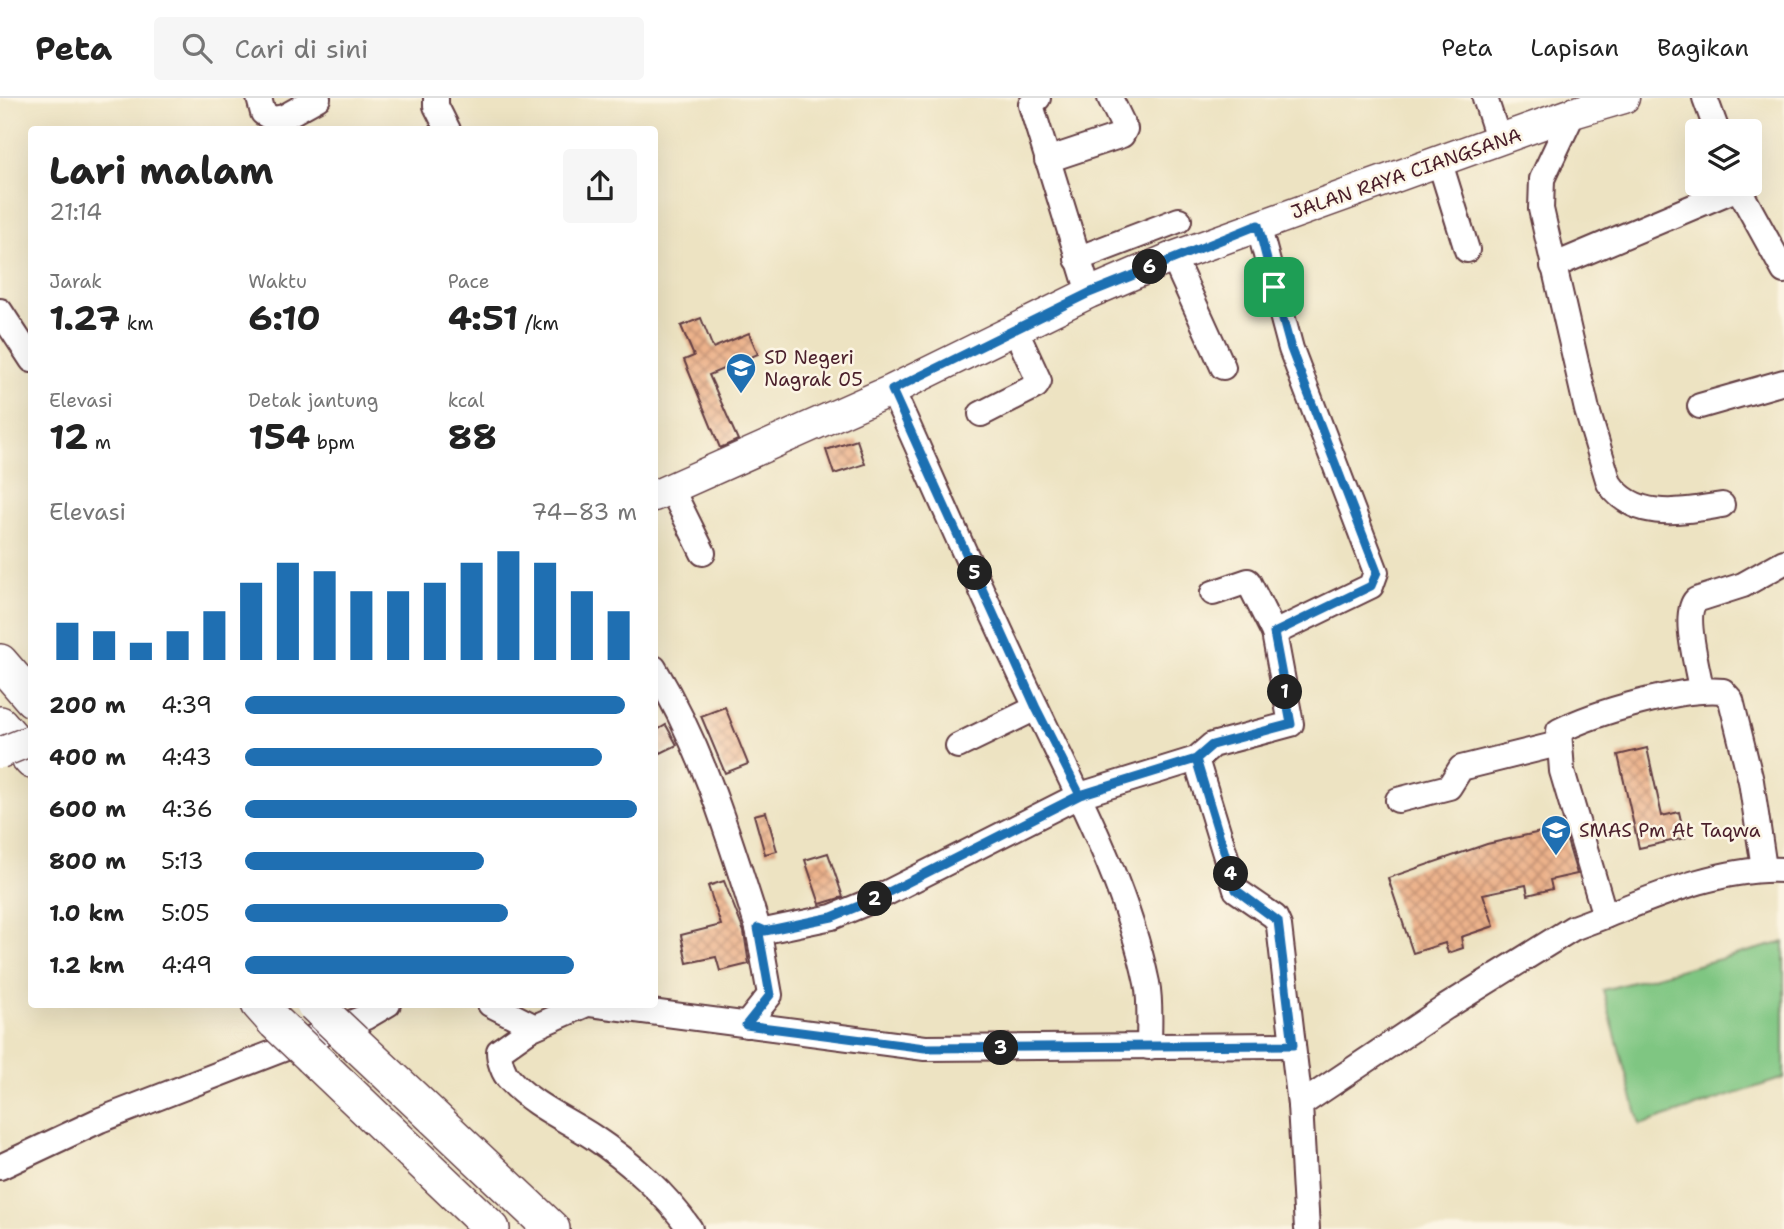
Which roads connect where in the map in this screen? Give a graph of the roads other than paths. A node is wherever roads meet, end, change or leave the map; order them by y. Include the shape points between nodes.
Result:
1 (258, 98) edge
2 (318, 98) edge
3 (436, 98) edge
4 (1038, 98) edge
5 (1110, 98) edge
6 (1485, 98) edge
7 (1624, 98) edge
8 (1705, 98) edge
9 (1573, 113) junction
10 (1713, 119) edge
11 (446, 126) edge
12 (1499, 141) junction
13 (1047, 160) junction
14 (1440, 163) junction
15 (1714, 196) edge
16 (1743, 196) edge
17 (1179, 220) dead end
18 (1258, 225) junction
19 (1467, 250) dead end
20 (1173, 257) junction
21 (1077, 259) junction
22 (1553, 266) junction
23 (1784, 271) edge
24 (1089, 293) junction
25 (0, 311) edge
26 (1015, 329) junction
27 (28, 354) edge
28 (1223, 366) dead end
29 (1784, 382) edge
30 (892, 390) junction
31 (1700, 405) dead end
32 (981, 414) dead end
33 (663, 492) edge
34 (1722, 505) dead end
35 (703, 553) dead end
36 (1784, 562) edge
37 (1213, 593) dead end
38 (1274, 633) junction
39 (0, 662) edge
40 (658, 675) edge
41 (1701, 689) junction
42 (28, 694) edge
43 (1036, 708) junction
44 (0, 724) edge
45 (28, 742) edge
46 (1558, 744) junction
47 (958, 746) dead end
48 (0, 753) edge
49 (28, 756) edge
50 (1196, 759) junction
51 (1080, 795) junction
52 (1398, 800) dead end
53 (1774, 869) edge
54 (1605, 916) junction
55 (758, 928) junction
56 (318, 1008) edge
57 (380, 1008) edge
58 (498, 1008) edge
59 (580, 1008) edge
60 (619, 1008) edge
61 (267, 1013) edge
62 (746, 1025) junction
63 (530, 1029) junction
64 (1293, 1045) junction
65 (1149, 1047) junction
66 (1300, 1105) junction
67 (0, 1167) edge
68 (492, 1229) edge
69 (552, 1229) edge
70 (690, 1229) edge
71 (1307, 1229) edge

1 - 2 street via 263,113 273,119
3 - 11 street
4 - 13 street via 1031,105
5 - 13 street via 1125,129 1122,135
6 - 12 street
7 - 9 main road, JALAN RAYA CIANGSANA
8 - 10 street
9 - 12 main road, JALAN RAYA CIANGSANA
9 - 22 street via 1542,179 1541,209
12 - 14 main road, JALAN RAYA CIANGSANA
13 - 21 street
14 - 18 main road, JALAN RAYA CIANGSANA
14 - 19 street
15 - 22 street
16 - 23 street
17 - 21 street
18 - 20 main road, JALAN RAYA CIANGSANA
18 - 38 street via 1291,349 1377,572 1371,586
20 - 24 main road, JALAN RAYA CIANGSANA
20 - 28 street
21 - 24 street
22 - 34 street via 1587,411 1615,492 1651,511 1671,513
24 - 26 main road, JALAN RAYA CIANGSANA
25 - 27 street
26 - 30 main road, JALAN RAYA CIANGSANA
26 - 32 street via 1039,381
29 - 31 street
30 - 33 main road, JALAN RAYA CIANGSANA
30 - 43 street
33 - 35 street
36 - 41 street via 1743,585 1691,605
37 - 38 street via 1248,582
38 - 50 street via 1291,724 1212,745
39 - 42 highway
40 - 55 street via 694,739
41 - 46 street via 1580,720 1559,731
41 - 53 street via 1723,691 1731,700
43 - 47 street
43 - 51 street
44 - 49 highway
45 - 48 main road, bridge
46 - 52 street via 1461,768 1449,787
46 - 54 street
50 - 51 street
50 - 64 street via 1236,890 1278,921
51 - 55 street via 832,917 765,931
51 - 65 street via 1133,933 1148,986
53 - 54 street via 1740,871
54 - 66 street via 1563,934
55 - 62 street via 770,995
56 - 69 highway, bridge
57 - 67 street via 100,1120
58 - 63 street via 529,1024
59 - 63 street
60 - 62 street
61 - 68 highway, bridge
62 - 65 street via 925,1048
63 - 70 street via 499,1051 508,1078 523,1093 596,1139 678,1211
64 - 65 street
64 - 66 street
66 - 71 street

